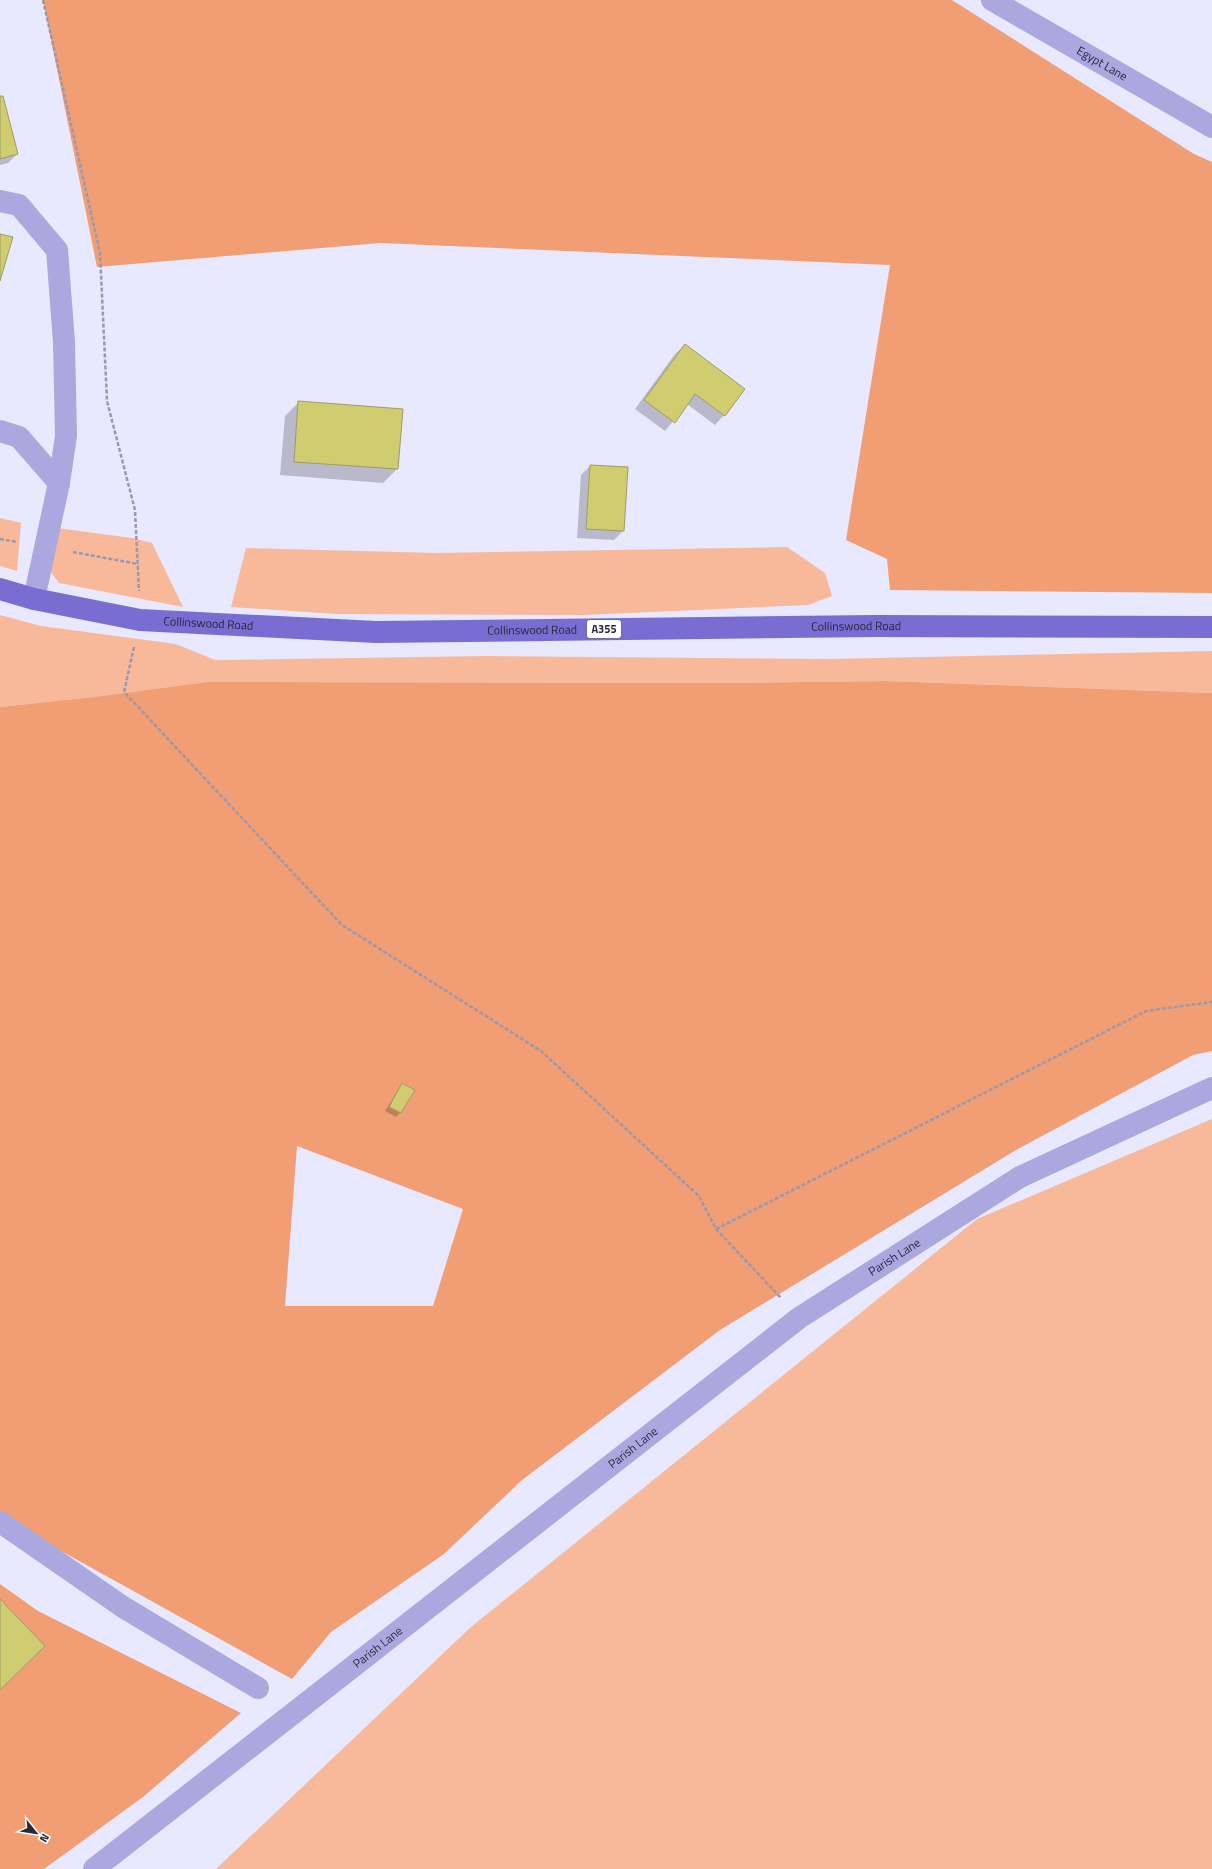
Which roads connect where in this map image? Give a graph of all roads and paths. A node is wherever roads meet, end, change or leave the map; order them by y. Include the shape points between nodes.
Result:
1 (43, 0) edge
2 (992, 0) edge
3 (1212, 127) edge
4 (0, 201) edge
5 (0, 431) edge
6 (59, 483) junction
7 (0, 589) edge
8 (34, 599) junction
9 (140, 620) junction
10 (1212, 627) edge
11 (1212, 1002) edge
12 (1212, 1088) edge
13 (716, 1229) junction
14 (798, 1318) junction
15 (0, 1522) edge
16 (258, 1688) dead end
17 (94, 1869) edge

1 - 9 path via 100,254 107,401 135,510
2 - 3 street, Egypt Lane
4 - 6 street via 19,205 57,250 64,342 66,436
5 - 6 street via 19,437
6 - 8 street
7 - 8 main road, Collinswood Road / A355
8 - 9 main road, Collinswood Road / A355
9 - 10 main road, Collinswood Road / A355 via 376,632 876,626
9 - 13 path via 124,692 342,925 541,1051 699,1196
11 - 13 path via 1146,1011
12 - 14 street, Parish Lane via 1020,1176
13 - 14 path
14 - 17 street, Parish Lane
15 - 16 street via 123,1607

